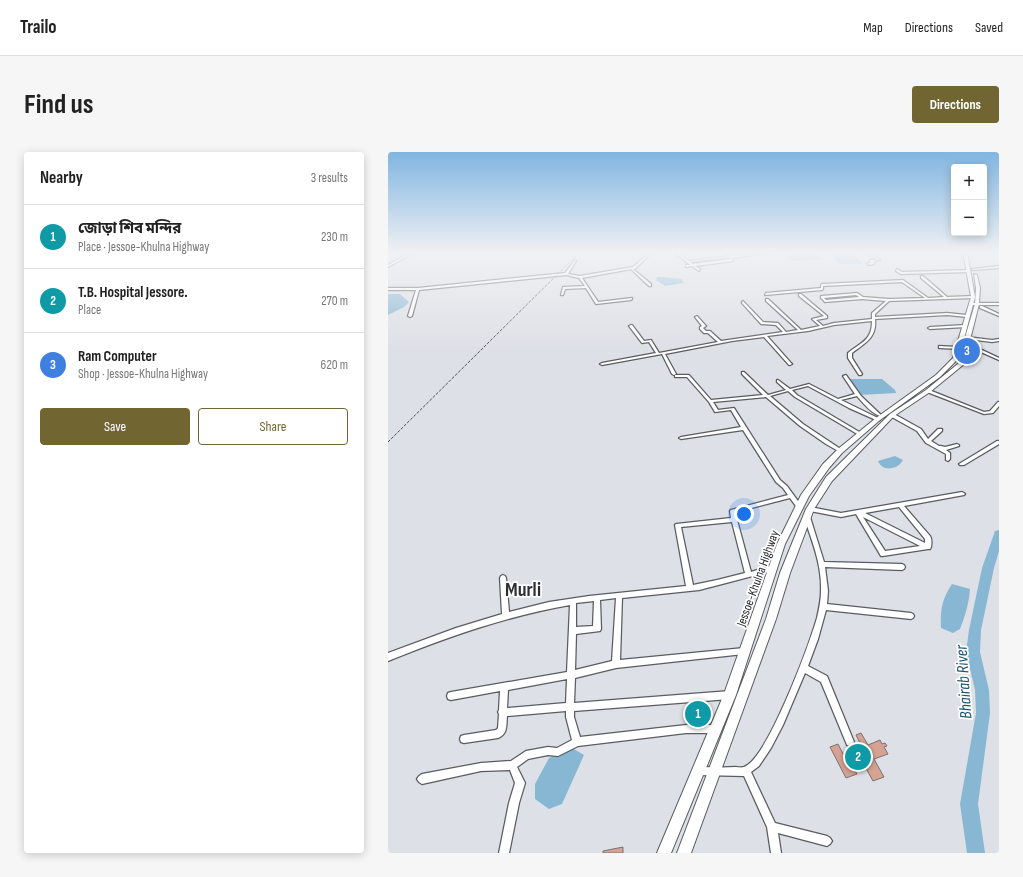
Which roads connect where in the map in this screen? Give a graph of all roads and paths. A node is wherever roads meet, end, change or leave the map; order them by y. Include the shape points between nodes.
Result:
1 (460, 285) edge
2 (828, 285) edge
3 (908, 285) edge
4 (931, 285) edge
5 (977, 285) edge
6 (587, 287) joint
7 (388, 289) edge
8 (418, 289) junction
9 (562, 294) dead end
10 (766, 294) dead end
11 (800, 295) dead end
12 (946, 297) junction
13 (862, 298) junction
14 (927, 298) junction
15 (631, 299) dead end
16 (767, 300) dead end
17 (888, 300) junction
18 (743, 302) dead end
19 (976, 303) junction
20 (999, 304) edge
21 (999, 315) edge
22 (410, 316) dead end
23 (967, 316) junction
24 (697, 317) dead end
25 (873, 319) junction
26 (631, 326) dead end
27 (965, 326) junction
28 (823, 327) junction
29 (930, 328) dead end
30 (800, 332) junction
31 (785, 333) junction
32 (765, 336) junction
33 (999, 340) edge
34 (720, 342) junction
35 (964, 343) junction
36 (940, 347) dead end
37 (660, 353) junction
38 (999, 359) edge
39 (602, 364) dead end
40 (790, 364) dead end
41 (743, 373) dead end
42 (860, 374) dead end
43 (845, 376) dead end
44 (778, 381) dead end
45 (789, 390) junction
46 (928, 392) junction
47 (856, 394) junction
48 (766, 396) junction
49 (838, 400) junction
50 (710, 401) junction
51 (999, 403) edge
52 (892, 415) junction
53 (878, 417) junction
54 (744, 428) junction
55 (940, 430) dead end
56 (859, 434) junction
57 (681, 438) dead end
58 (928, 442) junction
59 (999, 442) edge
60 (958, 445) dead end
61 (840, 451) junction
62 (948, 459) dead end
63 (962, 464) dead end
64 (962, 494) dead end
65 (792, 496) junction
66 (900, 505) junction
67 (800, 508) junction
68 (857, 512) junction
69 (808, 513) junction
70 (734, 520) junction
71 (928, 547) junction
72 (822, 564) junction
73 (902, 567) dead end
74 (773, 568) junction
75 (748, 574) junction
76 (503, 578) dead end
77 (690, 588) junction
78 (619, 596) junction
79 (597, 598) junction
80 (573, 600) junction
81 (823, 607) junction
82 (506, 616) junction
83 (911, 616) dead end
84 (572, 631) junction
85 (744, 651) junction
86 (388, 657) edge
87 (616, 664) junction
88 (804, 668) junction
89 (570, 675) junction
90 (504, 687) junction
91 (730, 695) junction
92 (451, 696) dead end
93 (502, 712) junction
94 (715, 729) junction
95 (464, 739) dead end
96 (577, 742) junction
97 (850, 742) dead end
98 (512, 765) junction
99 (698, 771) junction
100 (715, 771) junction
101 (746, 771) junction
102 (422, 779) dead end
103 (772, 827) junction
104 (827, 841) dead end
105 (504, 853) edge
106 (664, 853) edge
107 (684, 853) edge
108 (776, 853) edge

1 - 8 street
2 - 10 street via 822,285 822,289
3 - 14 street
4 - 12 street
5 - 19 highway, Jessoe-Khulna Highway
6 - 9 street via 564,288
6 - 15 street via 597,303
7 - 8 street
8 - 22 street
11 - 28 street via 826,317 814,319
12 - 14 street
12 - 19 street
13 - 13 street via 826,300 822,297 857,294
13 - 17 street
14 - 17 street
16 - 30 street
17 - 25 street via 874,312
18 - 31 street via 762,323 777,324
19 - 20 street
19 - 21 street
19 - 23 highway, Jessoe-Khulna Highway
19 - 35 highway, Jessoe-Khulna Highway
23 - 25 street via 947,314
23 - 27 highway, Jessoe-Khulna Highway
24 - 34 street via 704,326 701,328
25 - 28 street
25 - 42 street via 871,337 850,353 850,358
26 - 37 street via 643,342 650,342
27 - 29 street
27 - 35 highway, Jessoe-Khulna Highway
28 - 30 street
30 - 31 street
31 - 32 street
32 - 34 street
32 - 40 street
33 - 35 street
34 - 37 street
35 - 36 street
35 - 38 street
35 - 46 highway, Jessoe-Khulna Highway via 965,356 961,364
35 - 53 highway, Jessoe-Khulna Highway via 948,368
37 - 39 street
37 - 50 street via 675,375 688,376
41 - 48 street
43 - 47 street
44 - 45 street
45 - 48 street
45 - 49 street via 809,385
45 - 56 street
46 - 51 street via 984,413 991,412
46 - 52 highway, Jessoe-Khulna Highway
47 - 49 street
47 - 53 street
48 - 50 street
48 - 61 street via 822,441
49 - 53 street
50 - 54 street via 717,411 732,409
52 - 58 street via 919,430
52 - 69 highway, Jessoe-Khulna Highway via 829,479
53 - 56 highway, Jessoe-Khulna Highway
54 - 57 street
54 - 65 street via 778,481
55 - 58 street
56 - 61 highway, Jessoe-Khulna Highway
58 - 60 street via 945,449
58 - 62 street via 948,453
59 - 63 street
61 - 67 highway, Jessoe-Khulna Highway via 805,495
64 - 66 street
65 - 67 street
65 - 70 street via 733,511
66 - 68 street
66 - 71 street via 928,538
67 - 74 highway, Jessoe-Khulna Highway via 781,544
68 - 69 street via 841,515
68 - 71 street
68 - 71 street via 883,554
69 - 72 street
69 - 100 highway, Jessoe-Khulna Highway via 784,573 771,619
70 - 75 street
70 - 77 street via 678,525
72 - 73 street
72 - 81 street
74 - 75 street
74 - 85 highway, Jessoe-Khulna Highway
75 - 77 street
76 - 82 street
77 - 78 street
78 - 79 street
78 - 87 street
79 - 80 street
79 - 84 street via 597,629
80 - 82 street
80 - 84 street
81 - 83 street
81 - 88 street
82 - 86 street
84 - 89 street
85 - 87 street
85 - 91 highway, Jessoe-Khulna Highway
87 - 89 street
88 - 97 street via 824,679
88 - 101 street via 784,717 755,766
89 - 90 street
89 - 96 street via 570,717
90 - 92 street
90 - 93 street
91 - 93 street
91 - 94 highway, Jessoe-Khulna Highway
93 - 95 street via 502,730 498,734
94 - 96 street via 686,729
94 - 99 highway, Jessoe-Khulna Highway
96 - 98 street via 558,752 526,755
98 - 102 street via 481,766
98 - 105 street via 520,783
99 - 100 street
99 - 106 highway, Jessoe-Khulna Highway
100 - 101 street
100 - 107 highway, Jessoe-Khulna Highway
101 - 103 street
103 - 104 street
103 - 108 street

